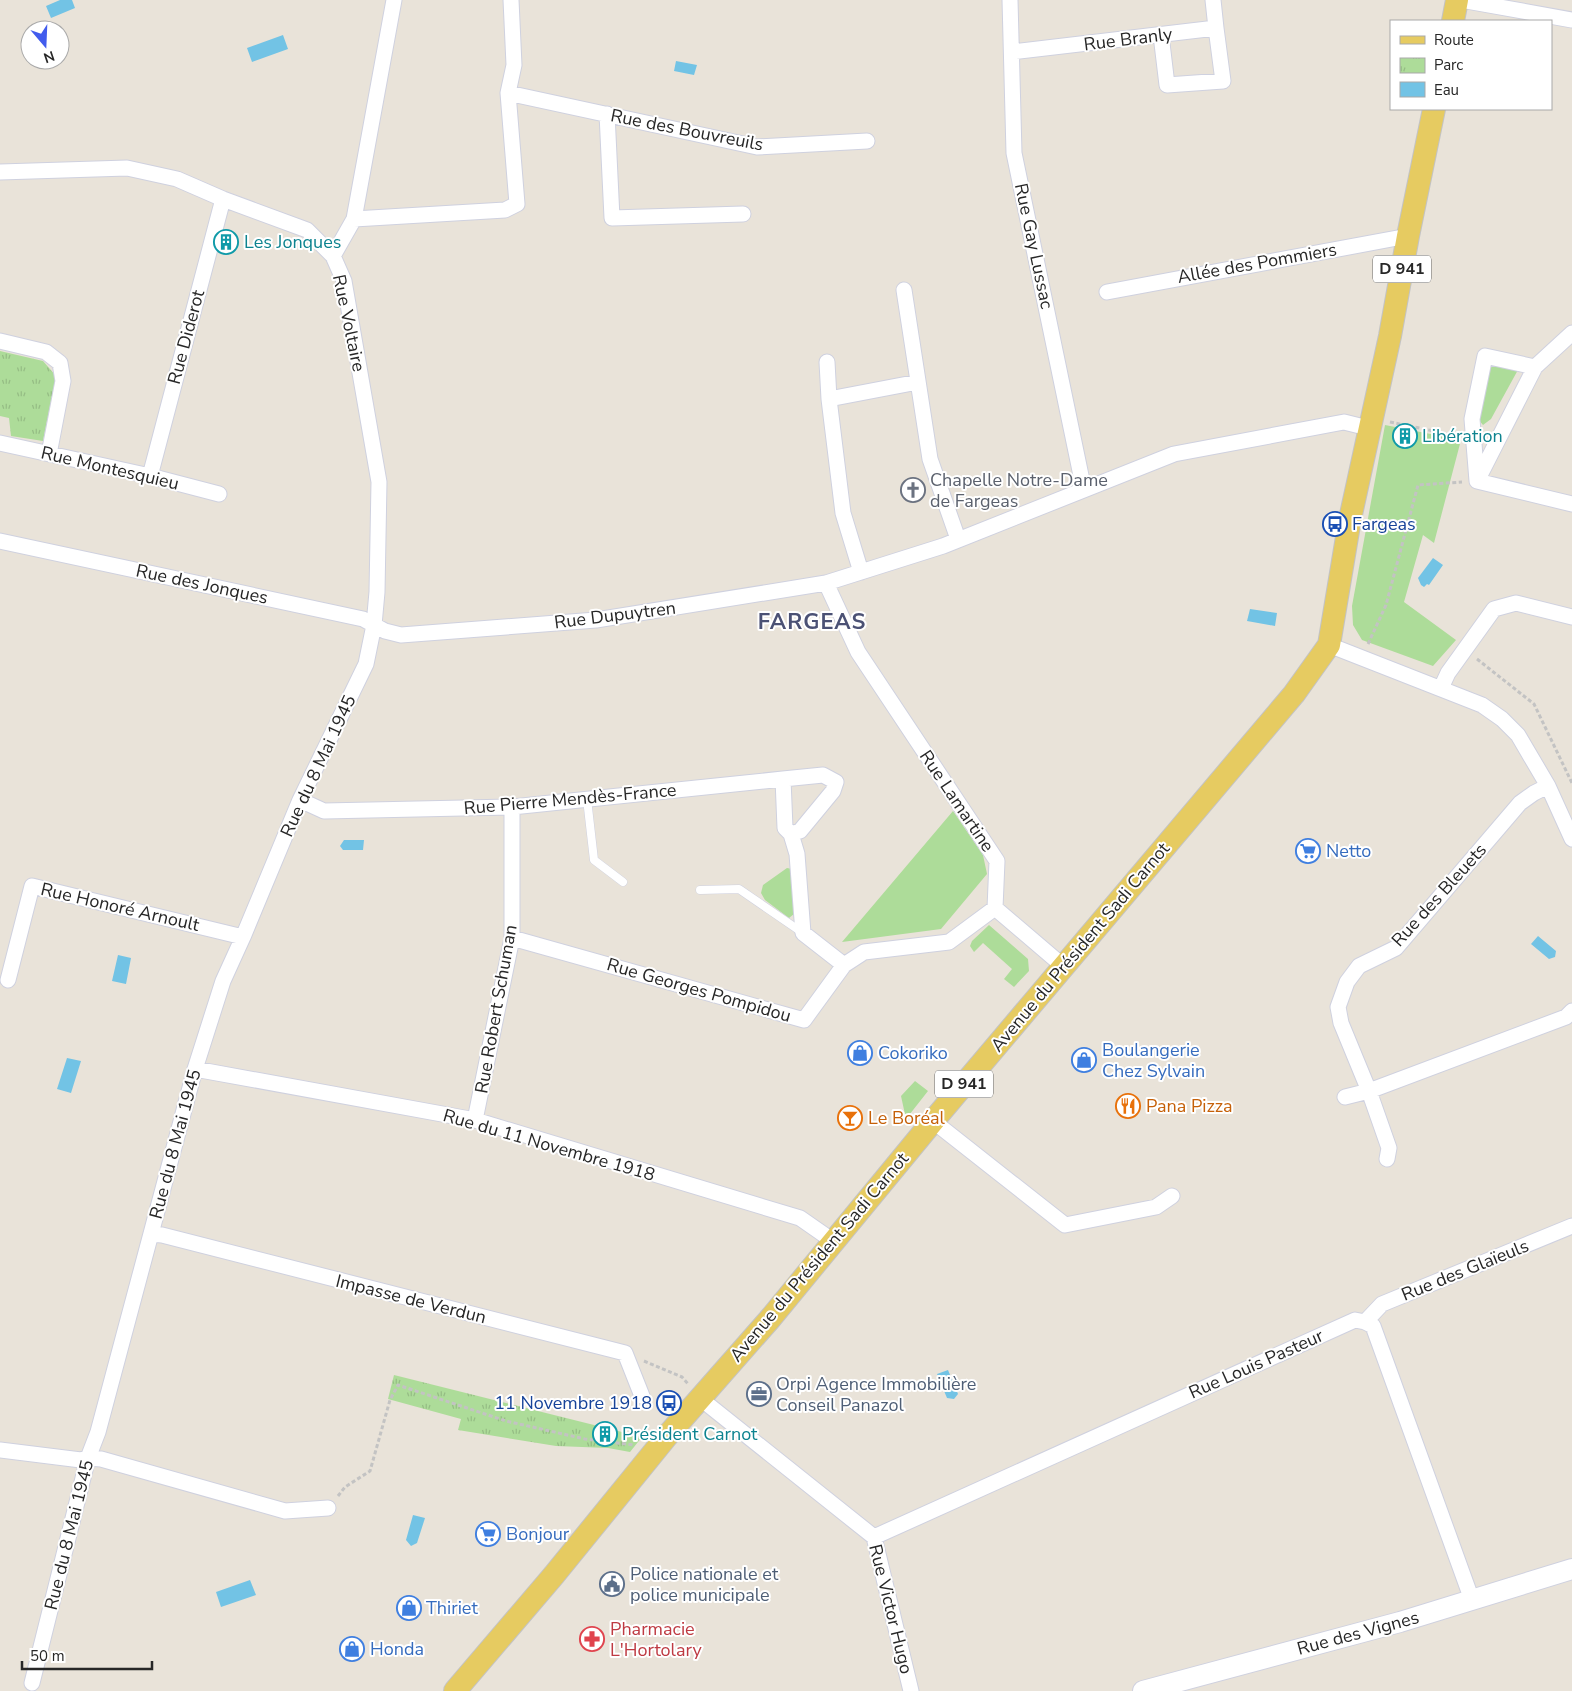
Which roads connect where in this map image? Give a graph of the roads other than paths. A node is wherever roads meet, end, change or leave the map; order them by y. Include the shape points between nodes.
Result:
1 (394, 0) edge
2 (511, 0) edge
3 (1010, 0) edge
4 (1214, 0) edge
5 (1459, 0) edge
6 (1453, 20) edge
7 (1572, 20) edge
8 (1216, 28) junction
9 (1161, 35) junction
10 (1012, 52) junction
11 (508, 93) junction
12 (1434, 110) edge
13 (607, 114) junction
14 (868, 141) dead end
15 (0, 172) edge
16 (222, 199) junction
17 (743, 214) dead end
18 (354, 219) junction
19 (1408, 236) junction
20 (333, 256) junction
21 (904, 290) dead end
22 (1107, 292) dead end
23 (1572, 333) edge
24 (0, 341) edge
25 (827, 362) dead end
26 (1535, 367) junction
27 (918, 382) junction
28 (829, 399) junction
29 (1377, 424) junction
30 (0, 442) edge
31 (50, 454) junction
32 (150, 476) junction
33 (1477, 481) junction
34 (1084, 490) junction
35 (219, 494) dead end
36 (1572, 504) edge
37 (958, 540) junction
38 (0, 541) edge
39 (861, 572) junction
40 (826, 583) junction
41 (1572, 617) edge
42 (374, 625) junction
43 (401, 635) joint
44 (1330, 645) junction
45 (1441, 688) junction
46 (782, 779) junction
47 (1548, 786) junction
48 (587, 799) junction
49 (300, 800) junction
50 (512, 807) junction
51 (791, 834) junction
52 (1572, 839) edge
53 (623, 882) dead end
54 (700, 890) dead end
55 (995, 908) junction
56 (803, 933) junction
57 (243, 937) junction
58 (512, 938) junction
59 (844, 965) junction
60 (1064, 966) junction
61 (8, 980) dead end
62 (1572, 1011) edge
63 (195, 1069) junction
64 (1369, 1091) junction
65 (1345, 1097) dead end
66 (475, 1120) junction
67 (933, 1121) junction
68 (1387, 1159) dead end
69 (1172, 1196) dead end
70 (1572, 1226) edge
71 (151, 1234) junction
72 (833, 1241) junction
73 (1365, 1322) junction
74 (642, 1396) dead end
75 (700, 1399) junction
76 (0, 1450) edge
77 (88, 1458) junction
78 (328, 1508) road end
79 (874, 1537) junction
80 (1572, 1569) edge
81 (1472, 1600) junction
82 (32, 1683) dead end
83 (455, 1691) edge
84 (911, 1691) edge
85 (1142, 1691) edge

1 - 18 street, Rue Voltaire
2 - 11 street via 514,65
3 - 10 street, Rue Gay Lussac
4 - 8 street
5 - 6 main road
5 - 7 street
8 - 9 street, Rue Branly
8 - 9 street via 1223,81 1167,85
9 - 10 street, Rue Branly
10 - 34 street, Rue Gay Lussac via 1014,153
11 - 13 street, Rue des Bouvreuils
11 - 18 street via 517,204 505,210
12 - 19 main road, D 941
13 - 14 street, Rue des Bouvreuils via 757,147
13 - 17 street via 612,218
15 - 16 street via 127,168 177,179
16 - 20 street via 307,230
16 - 32 street, Rue Diderot
18 - 20 street, Rue Voltaire
19 - 22 street, Allée des Pommiers
19 - 29 main road, D 941 via 1375,408
20 - 42 street, Rue Voltaire via 344,280 379,482
21 - 27 street
23 - 26 street
24 - 31 street via 46,352 60,363 63,381
25 - 28 street
26 - 33 street
26 - 33 street via 1485,356 1472,419
27 - 28 street
27 - 37 street via 930,459
28 - 39 street via 843,513
29 - 34 street, Rue Dupuytren via 1344,422 1174,454
29 - 44 main road, Avenue du Président Sadi Carnot / D 941 via 1350,519
30 - 31 street, Rue Montesquieu
31 - 32 street, Rue Montesquieu
32 - 35 street, Rue Montesquieu
33 - 36 street
34 - 37 street, Rue Dupuytren
37 - 39 street, Rue Dupuytren
38 - 42 street, Rue des Jonques via 363,619
39 - 40 street, Rue Dupuytren
40 - 43 street, Rue Dupuytren via 596,620
40 - 55 street, Rue Lamartine via 858,652 997,861
41 - 45 street via 1516,603 1494,609 1464,649
42 - 43 street, Rue des Jonques
42 - 49 street, Rue du 8 Mai 1945 via 366,664
44 - 45 street
44 - 60 main road, Avenue du Président Sadi Carnot / D 941 via 1294,694
45 - 47 street via 1482,705 1502,719 1518,735
46 - 48 street, Rue Pierre Mendès-France
46 - 51 street via 785,828
46 - 51 street, Rue Pierre Mendès-France via 823,776 836,782 833,791 800,831
47 - 52 street
47 - 64 street, Rue des Bleuets via 1520,803 1396,948 1359,966 1347,982 1338,1007 1341,1023
48 - 50 street, Rue Pierre Mendès-France
48 - 53 lane via 594,860
49 - 50 street, Rue Pierre Mendès-France via 324,811
49 - 57 street, Rue du 8 Mai 1945
50 - 58 street, Rue Robert Schuman
51 - 56 street via 797,854
54 - 56 lane via 739,889
55 - 59 street, Rue Georges Pompidou via 949,942 864,952
55 - 60 street
56 - 59 street
57 - 61 street, Rue Honoré Arnoult via 32,886
57 - 63 street, Rue du 8 Mai 1945 via 223,981
58 - 59 street, Rue Georges Pompidou via 804,1020
58 - 66 street, Rue Robert Schuman
60 - 67 main road, Avenue du Président Sadi Carnot / D 941
62 - 64 street via 1566,1017
63 - 66 street, Rue du 11 Novembre 1918
63 - 71 street, Rue du 8 Mai 1945
64 - 65 street
64 - 68 street, Rue des Bleuets via 1388,1148
66 - 72 street, Rue du 11 Novembre 1918 via 800,1218
67 - 69 street via 1065,1225 1156,1207
67 - 72 main road, Avenue du Président Sadi Carnot / D 941
70 - 73 street, Rue des Glaïeuls via 1382,1304
71 - 74 street, Impasse de Verdun via 625,1353
71 - 77 street, Rue du 8 Mai 1945 via 98,1432
72 - 75 main road, Avenue du Président Sadi Carnot / D 941
73 - 79 street, Rue Louis Pasteur via 1355,1320
73 - 81 street via 1373,1326
75 - 79 street, Rue Victor Hugo
75 - 83 main road, Avenue du Président Sadi Carnot / D 941
76 - 77 street via 81,1460
77 - 78 street via 110,1461 286,1511
77 - 82 street, Rue du 8 Mai 1945
79 - 84 street, Rue Victor Hugo
80 - 81 street, Rue des Vignes
81 - 85 street, Rue des Vignes

